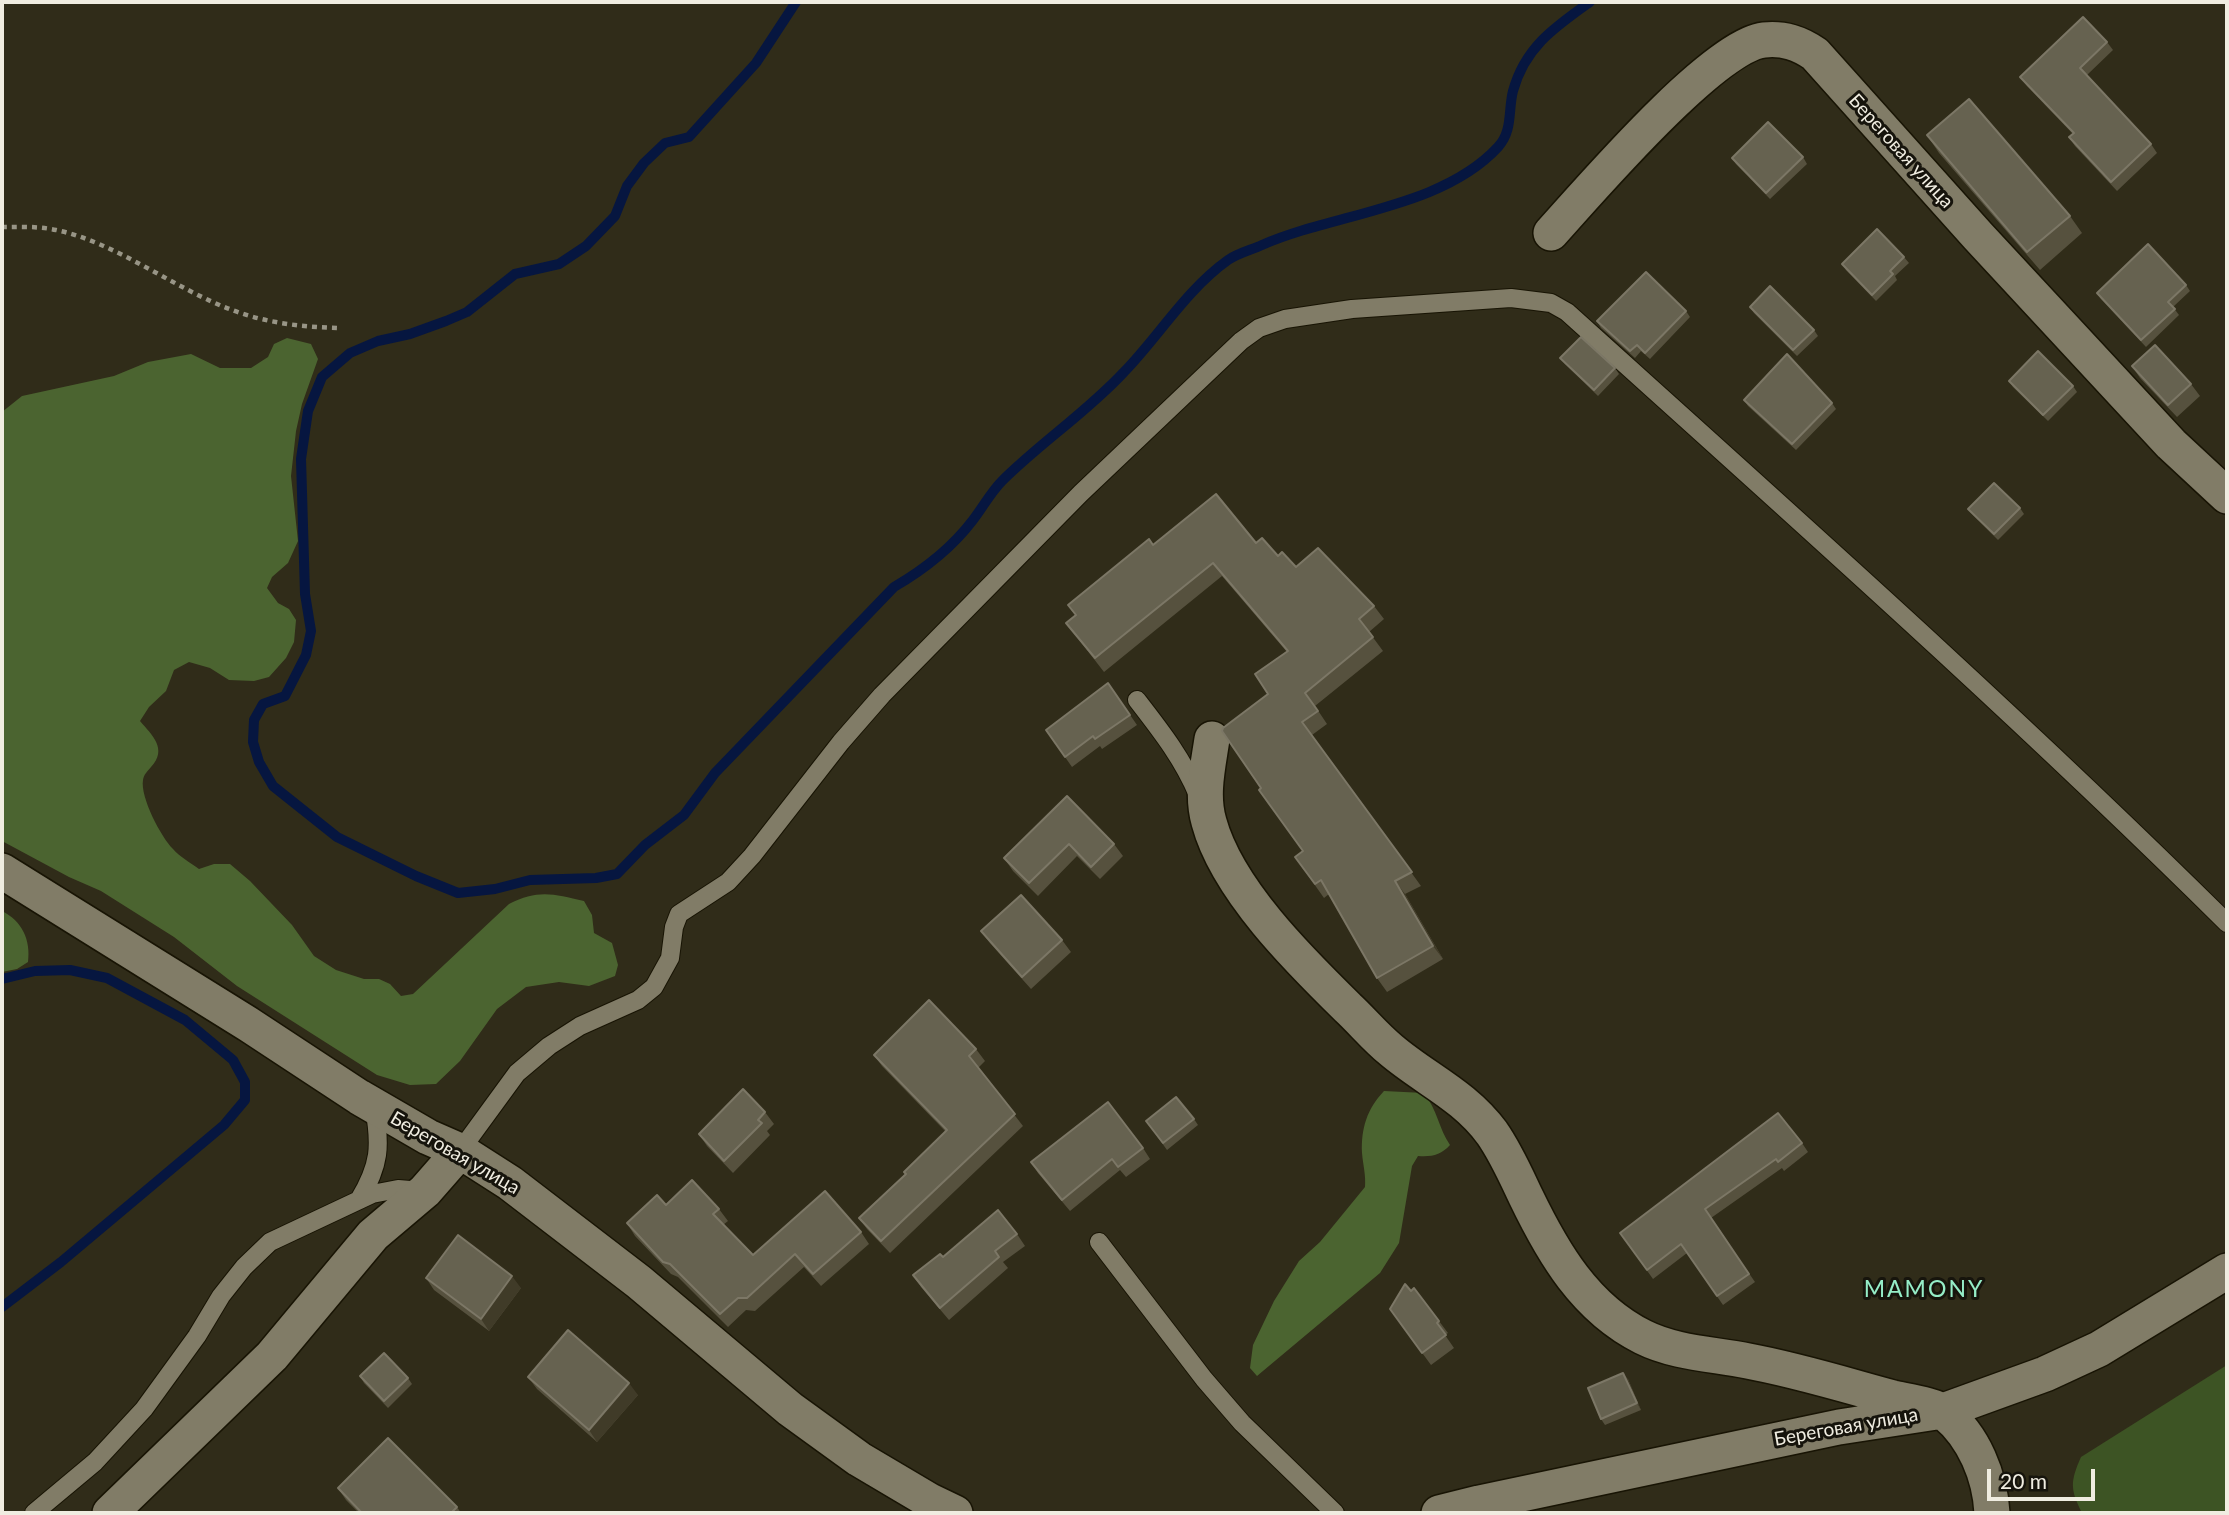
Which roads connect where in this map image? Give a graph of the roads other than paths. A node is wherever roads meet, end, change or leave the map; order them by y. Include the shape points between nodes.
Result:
1 (1551, 233) dead end
2 (2227, 496) edge
3 (1138, 700) dead end
4 (1212, 739) dead end
5 (1208, 821) junction
6 (2, 871) edge
7 (2227, 923) edge
8 (373, 1105) junction
9 (460, 1151) junction
10 (425, 1191) junction
11 (359, 1200) junction
12 (1099, 1242) dead end
13 (2227, 1271) edge
14 (1943, 1411) junction
15 (34, 1513) edge
16 (110, 1513) edge
17 (955, 1513) edge
18 (1335, 1513) edge
19 (1439, 1513) edge
20 (1992, 1513) edge

1 - 2 street, Береговая улица via 1611,167 1726,57 1763,40 1799,43 1815,54 2171,444
3 - 5 lane via 1189,774
4 - 5 street via 1205,795
5 - 14 street via 1219,850 1285,944 1391,1051 1451,1091 1493,1134 1558,1256 1604,1312 1661,1345 1790,1370
6 - 8 street, Береговая улица
7 - 9 lane via 2069,769 1567,312 1551,303 1511,298 1352,309 1285,319 1259,328 1241,341 1081,493 882,695 728,882 679,914 670,958 653,987 638,1000 580,1026 517,1073
8 - 9 street, Береговая улица
8 - 11 lane via 379,1134 376,1168
9 - 10 street
9 - 17 street, Береговая улица via 556,1217 789,1409 859,1459
10 - 11 lane via 398,1189
10 - 16 street via 373,1235 272,1356
11 - 15 lane via 270,1242 244,1266 144,1409 95,1462
12 - 18 lane via 1242,1423
13 - 14 street, Береговая улица via 2099,1349
14 - 19 street, Береговая улица via 1839,1427
14 - 20 street via 1977,1454

